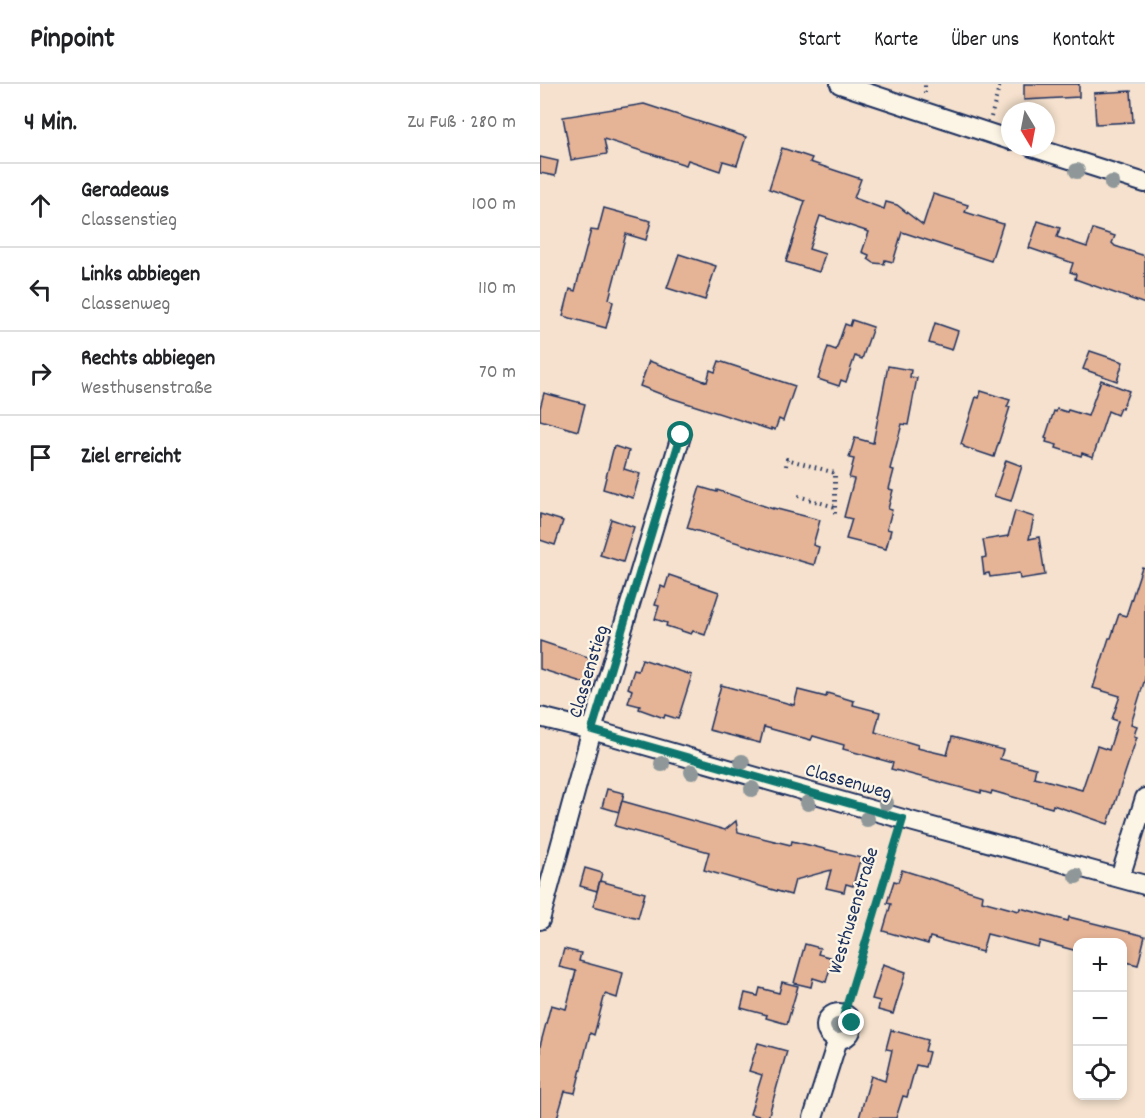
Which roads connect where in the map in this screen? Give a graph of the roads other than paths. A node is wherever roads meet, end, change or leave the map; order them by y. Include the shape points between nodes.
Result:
1 (840, 84) edge
2 (1001, 137) edge
3 (1055, 154) edge
4 (1145, 183) edge
5 (681, 435) dead end
6 (540, 717) edge
7 (592, 730) junction
8 (1145, 798) edge
9 (1120, 877) junction
10 (1145, 885) edge
11 (540, 920) edge
12 (844, 1014) road end
13 (813, 1118) edge

1 - 2 street
3 - 4 street
5 - 7 street, Classenstieg
6 - 7 street, Classenweg
7 - 9 street, Classenweg
7 - 11 street, Classenstieg
8 - 9 street
9 - 10 street, Classenweg
12 - 13 street via 852,1023 851,1032 838,1039

